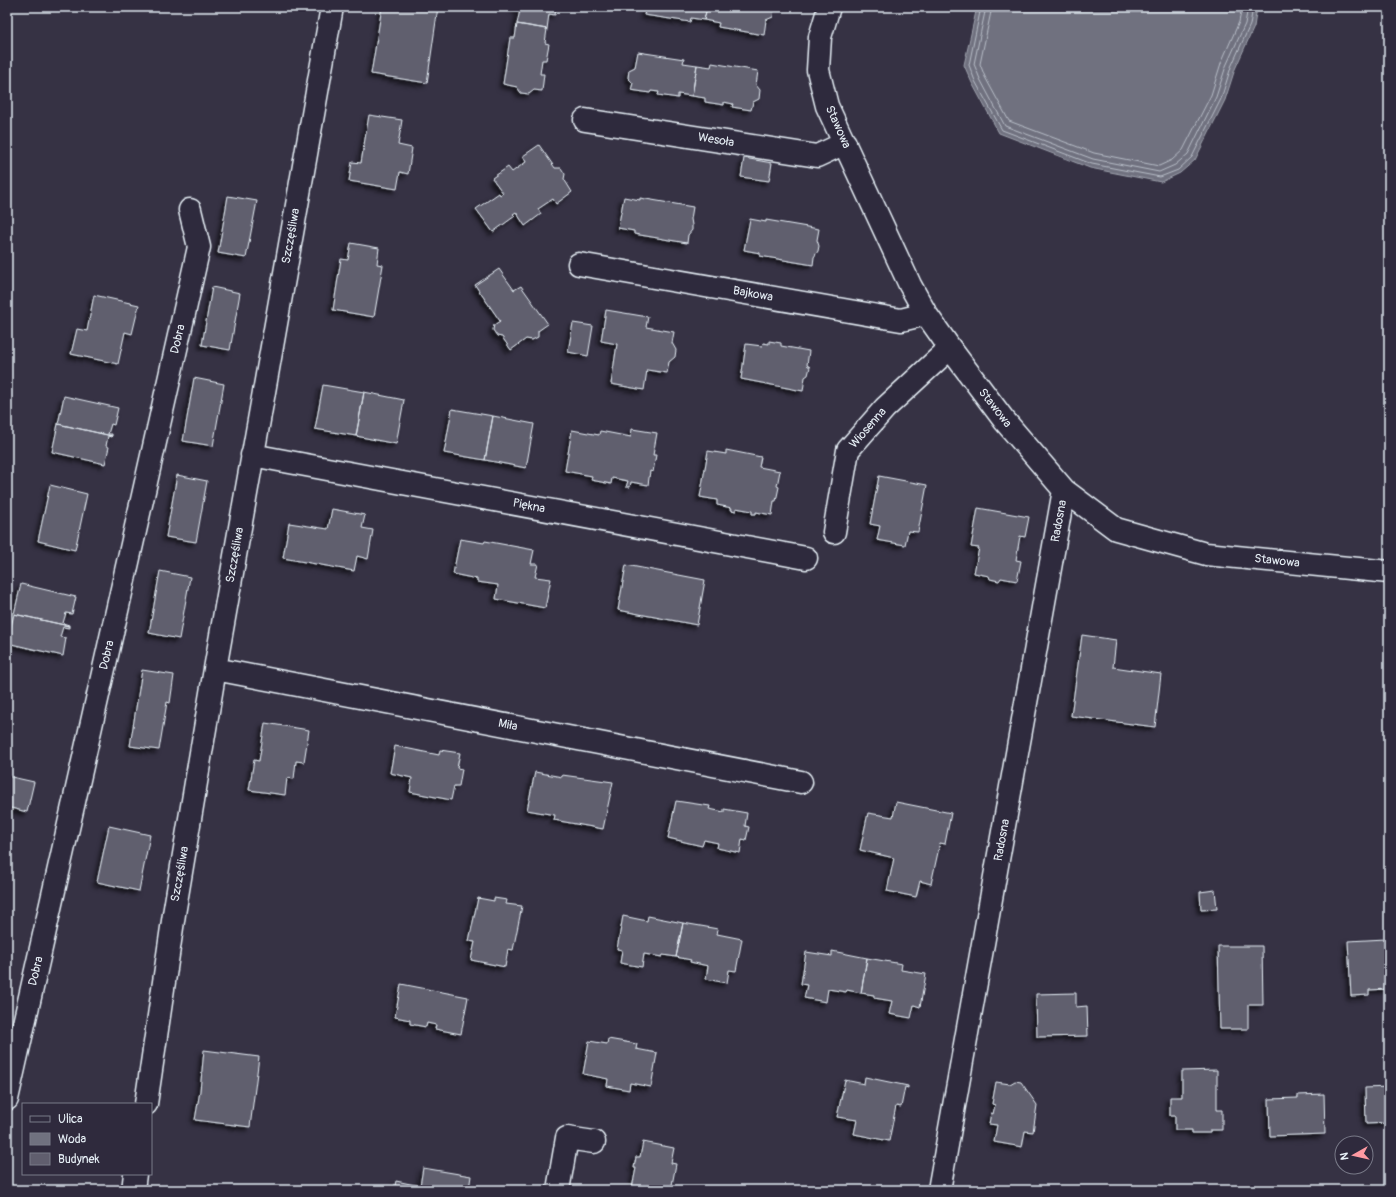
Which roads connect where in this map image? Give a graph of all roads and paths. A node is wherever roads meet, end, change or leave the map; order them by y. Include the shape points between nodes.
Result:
1 (332, 7) edge
2 (830, 7) edge
3 (585, 120) dead end
4 (845, 143) junction
5 (190, 210) dead end
6 (580, 264) dead end
7 (926, 314) junction
8 (950, 348) junction
9 (252, 455) junction
10 (1064, 490) junction
11 (834, 532) dead end
12 (806, 558) dead end
13 (1389, 572) edge
14 (215, 669) junction
15 (801, 782) dead end
16 (7, 1100) edge
17 (146, 1103) edge
18 (594, 1142) dead end
19 (135, 1175) edge
20 (133, 1190) edge
21 (558, 1190) edge
22 (940, 1190) edge

1 - 9 street, Szczęśliwa
2 - 4 street, Stawowa via 820,37 818,70 828,106
3 - 4 street, Wesoła via 817,156
4 - 7 street, Stawowa via 910,285
5 - 16 street, Dobra via 199,247
6 - 7 street, Bajkowa via 901,320
7 - 8 street, Stawowa
8 - 10 street, Stawowa via 1004,420
8 - 11 street, Wiosenna via 885,408 848,450
9 - 12 street, Piękna
9 - 14 street, Szczęśliwa
10 - 13 street, Stawowa via 1116,529 1206,554
10 - 22 street, Radosna
14 - 15 street, Miła
14 - 17 street, Szczęśliwa via 174,914
18 - 21 street via 567,1138
19 - 20 street

